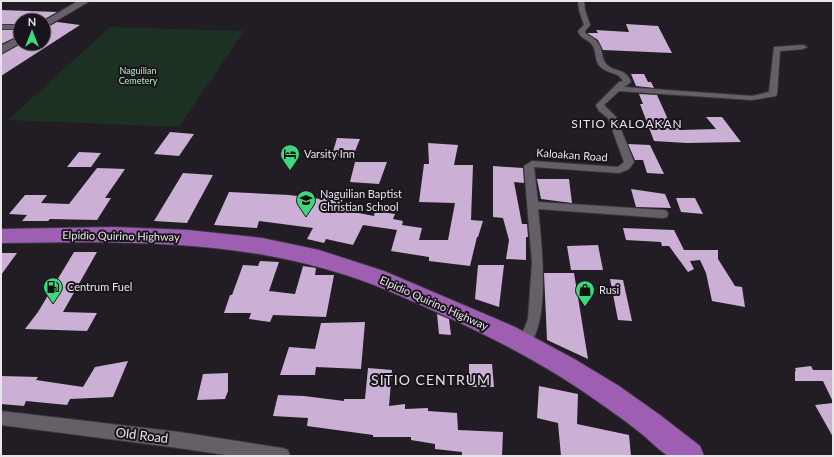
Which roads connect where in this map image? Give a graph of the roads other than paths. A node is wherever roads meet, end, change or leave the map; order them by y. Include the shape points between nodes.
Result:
1 (85, 1) edge
2 (581, 1) edge
3 (52, 20) edge
4 (1, 27) edge
5 (12, 27) edge
6 (12, 44) edge
7 (803, 47) dead end
8 (1, 51) edge
9 (618, 89) junction
10 (533, 205) junction
11 (663, 214) dead end
12 (1, 236) edge
13 (523, 342) junction
14 (1, 418) edge
15 (282, 456) edge
16 (690, 456) edge

1 - 3 main road
2 - 9 street via 587,25 581,32 595,44 601,63 624,76 627,82
4 - 5 street
6 - 8 main road
7 - 9 street via 777,49 773,94 761,97 736,98
9 - 10 street, Kaloakan Road via 600,105 615,124 629,162 626,167 610,170 530,164 528,171
10 - 11 street
10 - 13 street, Kaloakan Road via 538,263 534,319 530,332
12 - 13 highway, Elpidio Quirino Highway via 160,236 238,243 299,253 403,287
13 - 16 highway, Elpidio Quirino Highway via 568,368 657,428
14 - 15 street, Old Road via 179,440

